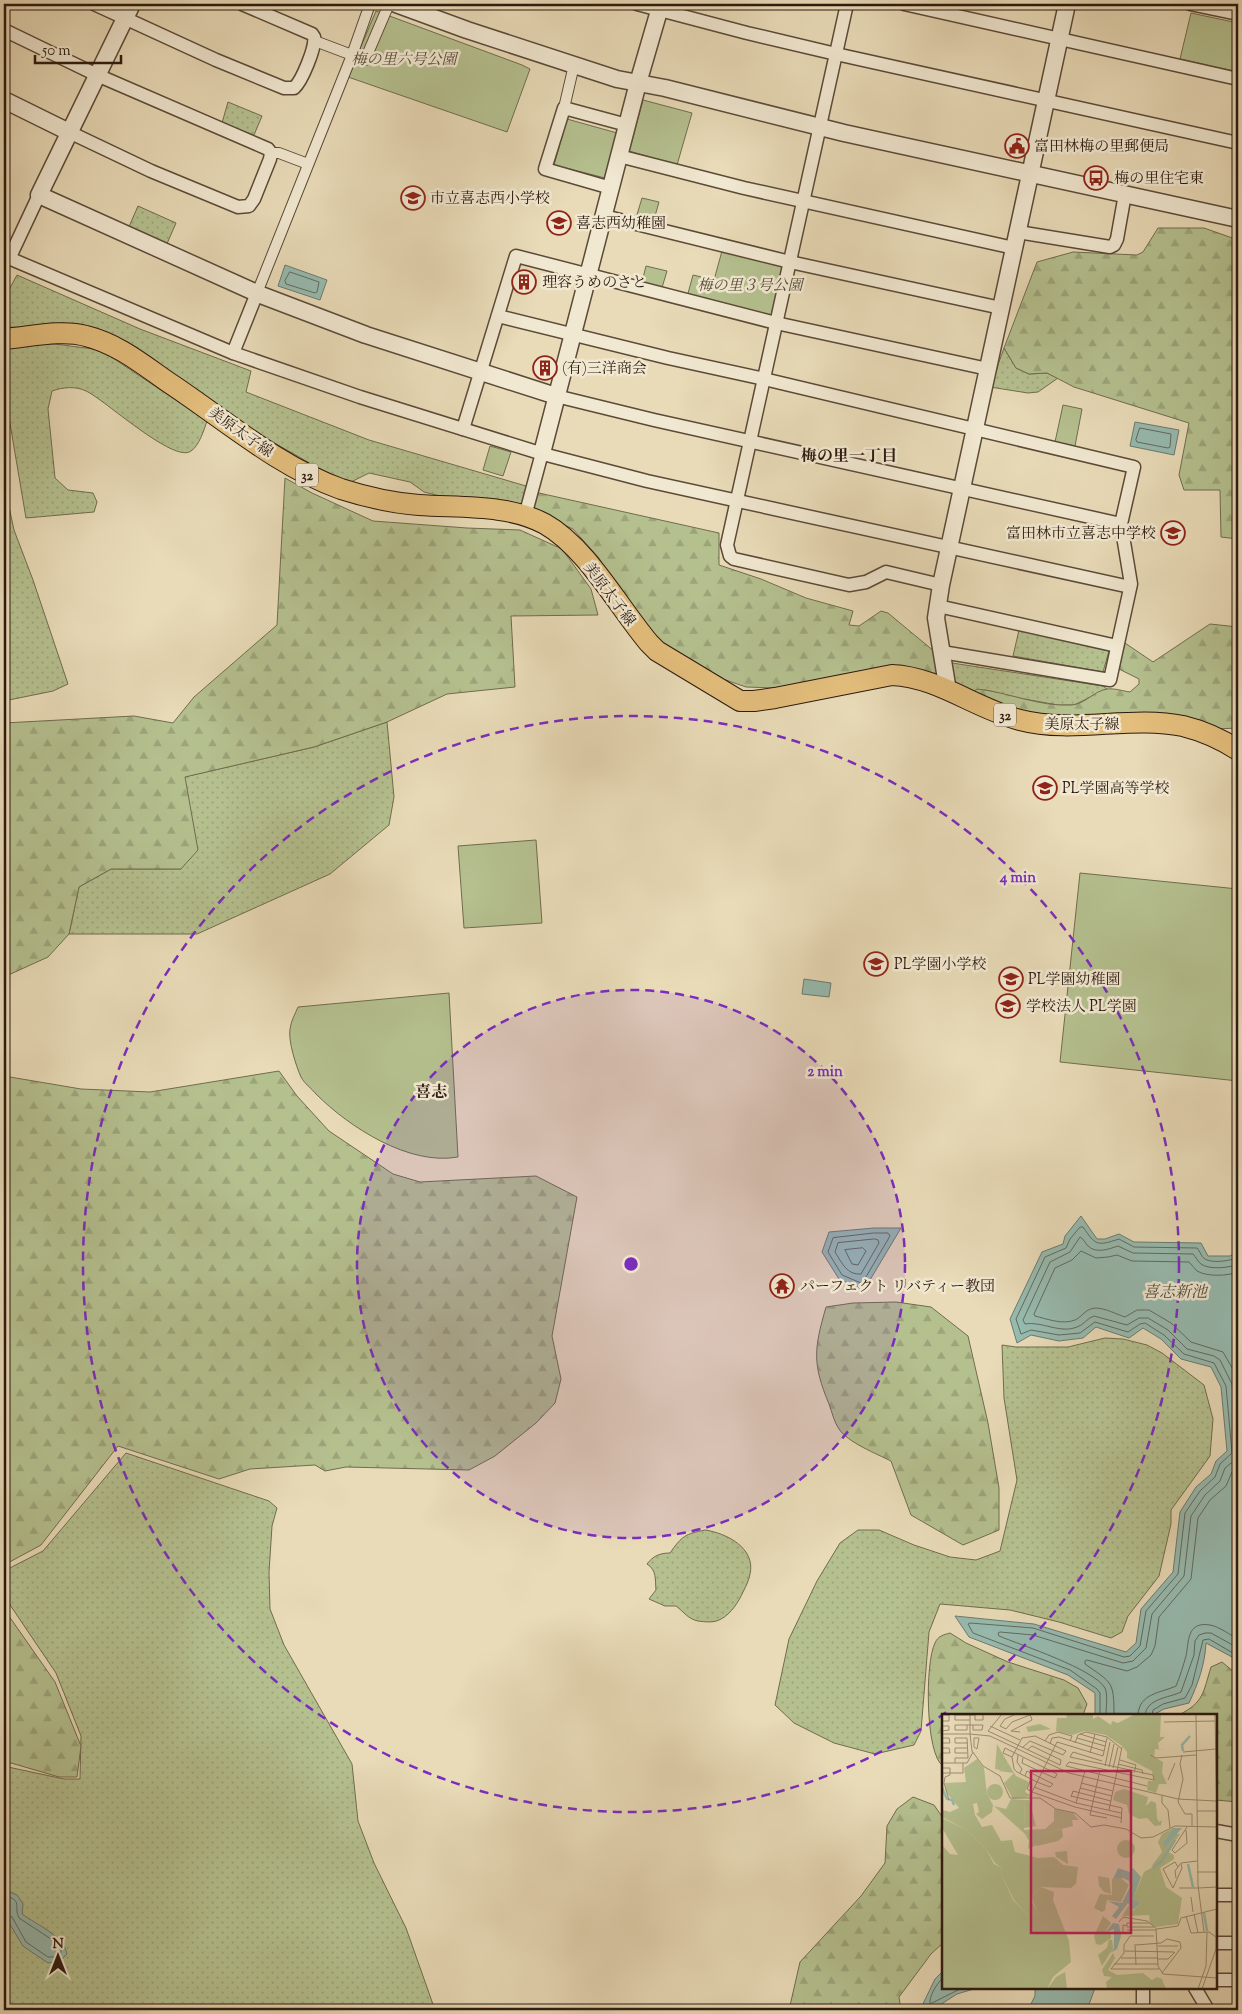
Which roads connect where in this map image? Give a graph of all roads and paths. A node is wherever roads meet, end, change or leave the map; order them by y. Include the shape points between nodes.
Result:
1 (94, 4) edge
2 (132, 4) edge
3 (242, 4) edge
4 (370, 4) edge
5 (389, 4) edge
6 (396, 4) edge
7 (637, 4) edge
8 (847, 4) edge
9 (904, 4) edge
10 (1067, 4) edge
11 (1190, 4) edge
12 (660, 7) edge
13 (1238, 14) edge
14 (124, 19) junction
15 (4, 30) edge
16 (1060, 38) junction
17 (315, 41) junction
18 (836, 54) junction
19 (352, 55) junction
20 (574, 65) junction
21 (97, 75) junction
22 (1238, 78) edge
23 (638, 83) junction
24 (4, 100) edge
25 (1046, 100) junction
26 (564, 108) junction
27 (627, 125) junction
28 (820, 127) junction
29 (69, 132) junction
30 (1238, 143) edge
31 (271, 153) junction
32 (619, 156) junction
33 (308, 164) junction
34 (1030, 174) junction
35 (611, 188) junction
36 (1125, 194) junction
37 (39, 195) junction
38 (803, 201) junction
39 (604, 216) junction
40 (1238, 219) edge
41 (1018, 232) junction
42 (1014, 248) junction
43 (6, 257) edge
44 (790, 262) junction
45 (588, 274) junction
46 (257, 293) junction
47 (1001, 308) junction
48 (498, 316) junction
49 (776, 323) junction
50 (573, 334) junction
51 (4, 340) edge
52 (233, 353) junction
53 (988, 369) junction
54 (481, 372) junction
55 (764, 379) junction
56 (556, 396) junction
57 (463, 429) junction
58 (975, 429) junction
59 (751, 440) junction
60 (542, 453) junction
61 (962, 488) junction
62 (737, 501) junction
63 (525, 516) junction
64 (1121, 524) junction
65 (949, 547) junction
66 (941, 585) junction
67 (1130, 587) junction
68 (938, 606) junction
69 (1117, 646) junction
70 (942, 652) junction
71 (948, 691) junction
72 (1238, 750) edge
73 (1217, 1830) edge
74 (1238, 1834) edge
75 (1217, 1895) edge
76 (1238, 1895) edge
77 (1217, 1943) edge
78 (1238, 1943) edge
79 (1217, 1980) edge
80 (1238, 1980) edge
81 (1142, 1989) edge
82 (1196, 1989) edge
83 (1143, 2010) edge
84 (1208, 2010) edge

1 - 14 street
2 - 14 street
3 - 17 street via 312,34
4 - 19 street
5 - 19 street via 365,60
6 - 20 street
7 - 12 street
8 - 18 street
9 - 16 street
10 - 16 street
11 - 13 street
12 - 18 street
12 - 23 street
14 - 17 street via 289,88 298,84
14 - 21 street
15 - 21 street
16 - 22 street
16 - 25 street
17 - 19 street
18 - 25 street
18 - 28 street
19 - 33 street
20 - 23 street
20 - 26 street
21 - 29 street
21 - 31 street
23 - 27 street
23 - 28 street
24 - 29 street
25 - 30 street
25 - 34 street
26 - 27 street
26 - 35 street via 546,169
27 - 32 street
28 - 34 street
28 - 38 street
29 - 31 street via 151,171 238,206 249,206 254,200
29 - 37 street
31 - 33 street
32 - 35 street
32 - 38 street
33 - 46 street
34 - 36 street
34 - 41 street
35 - 39 street
36 - 40 street
36 - 41 street via 1117,239 1110,247
37 - 43 street
37 - 46 street
38 - 42 street
38 - 44 street
39 - 44 street
39 - 45 street
41 - 42 street
42 - 47 street
43 - 52 street
44 - 47 street
44 - 49 street
45 - 48 street via 516,256
45 - 49 street
45 - 50 street
46 - 52 street
46 - 54 street via 366,335
47 - 53 street
48 - 50 street
48 - 54 street
49 - 53 street
49 - 55 street
50 - 55 street
50 - 56 street
51 - 63 main road, 美原太子線 / 32 via 74,334 119,348 276,456 307,475 352,492 416,504 497,510
52 - 57 street
53 - 58 street
54 - 56 street
54 - 57 street
55 - 58 street
55 - 59 street
56 - 59 street
56 - 60 street
57 - 60 street
58 - 61 street
58 - 64 street via 1134,466
59 - 61 street
59 - 62 street
60 - 62 street
60 - 63 street
61 - 64 street
61 - 65 street
62 - 65 street
62 - 66 street via 728,545 734,559 849,585 866,582 886,572
63 - 71 main road, 美原太子線 / 32 via 550,527 571,542 653,647 740,701 768,699 892,675 906,675
64 - 67 street
65 - 66 street
65 - 67 street
66 - 68 street
67 - 69 street
68 - 69 street
68 - 70 street via 936,618
69 - 70 street via 1110,680
70 - 71 street
71 - 72 main road, 美原太子線 / 32 via 1019,720 1058,726 1156,723 1182,726 1215,737
73 - 74 street
75 - 76 street
77 - 78 street
79 - 80 street
81 - 83 street
82 - 84 street

